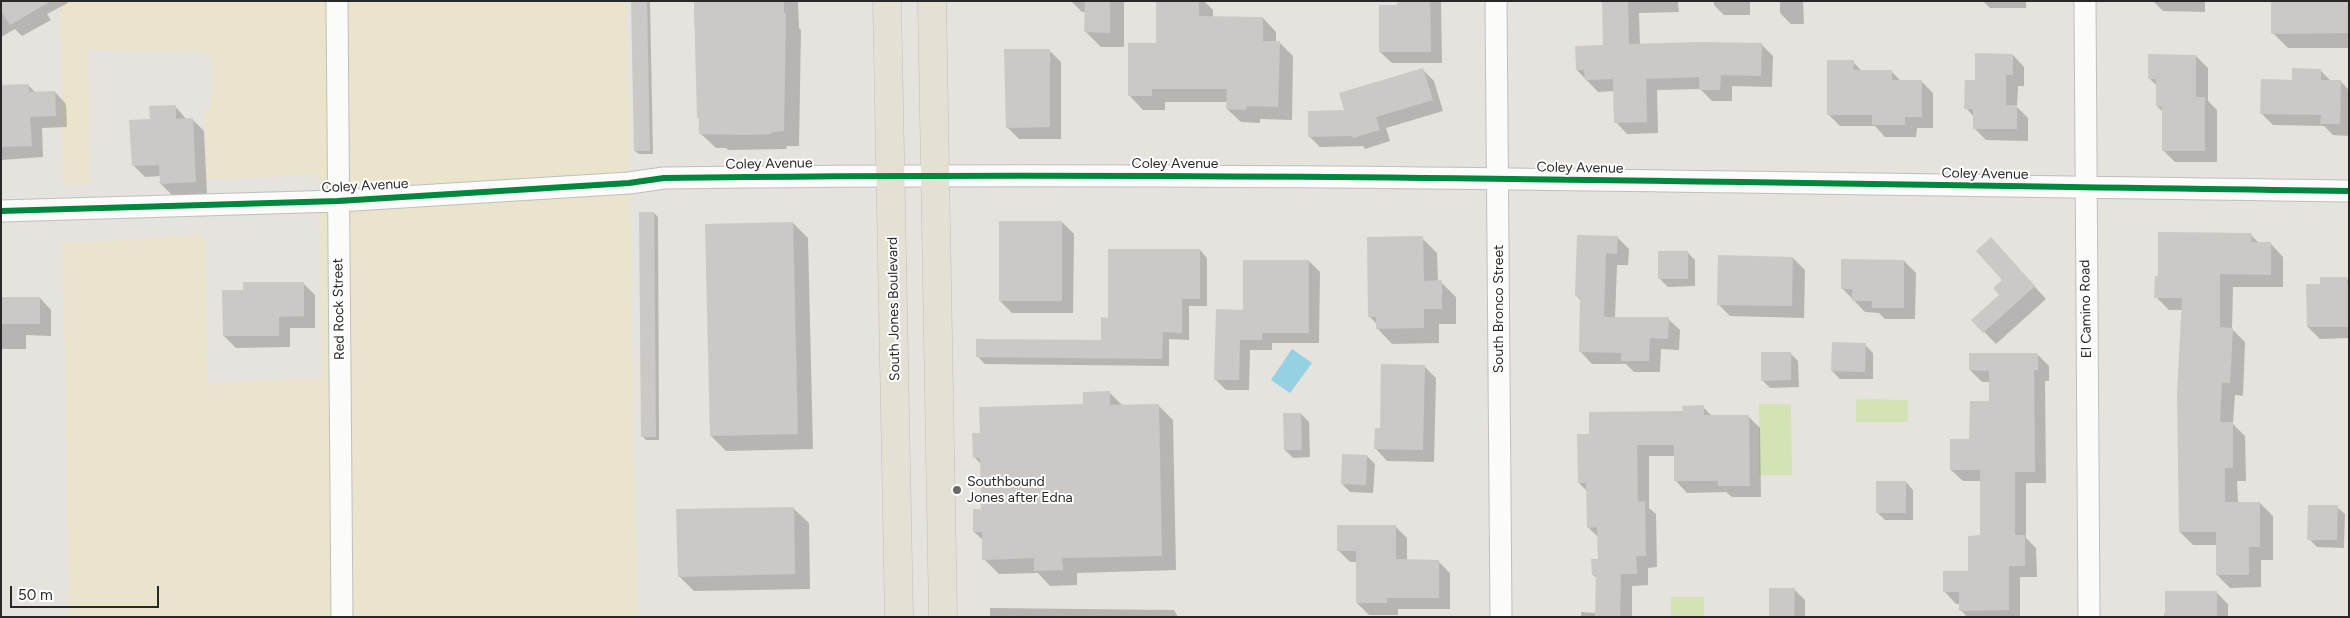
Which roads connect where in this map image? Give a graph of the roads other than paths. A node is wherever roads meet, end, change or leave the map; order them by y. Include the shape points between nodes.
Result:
1 (337, 1) edge
2 (887, 1) edge
3 (932, 1) edge
4 (1496, 1) edge
5 (2085, 1) edge
6 (934, 174) junction
7 (891, 175) junction
8 (1499, 180) junction
9 (2085, 188) junction
10 (2349, 191) edge
11 (338, 201) junction
12 (1, 211) edge
13 (342, 617) edge
14 (899, 617) edge
15 (943, 617) edge
16 (1501, 617) edge
17 (2089, 617) edge

1 - 11 street, Red Rock Street
2 - 7 main road, South Jones Boulevard
3 - 6 main road
4 - 8 street, South Bronco Street
5 - 9 street, El Camino Road
6 - 7 street, Coley Avenue
6 - 8 street, Coley Avenue
6 - 15 main road
7 - 11 street, Coley Avenue via 664,178 629,183
7 - 14 main road, South Jones Boulevard
8 - 9 street, Coley Avenue
8 - 16 street, South Bronco Street
9 - 10 street, Coley Avenue
9 - 17 street, El Camino Road
11 - 12 street, Coley Avenue
11 - 13 street, Red Rock Street

